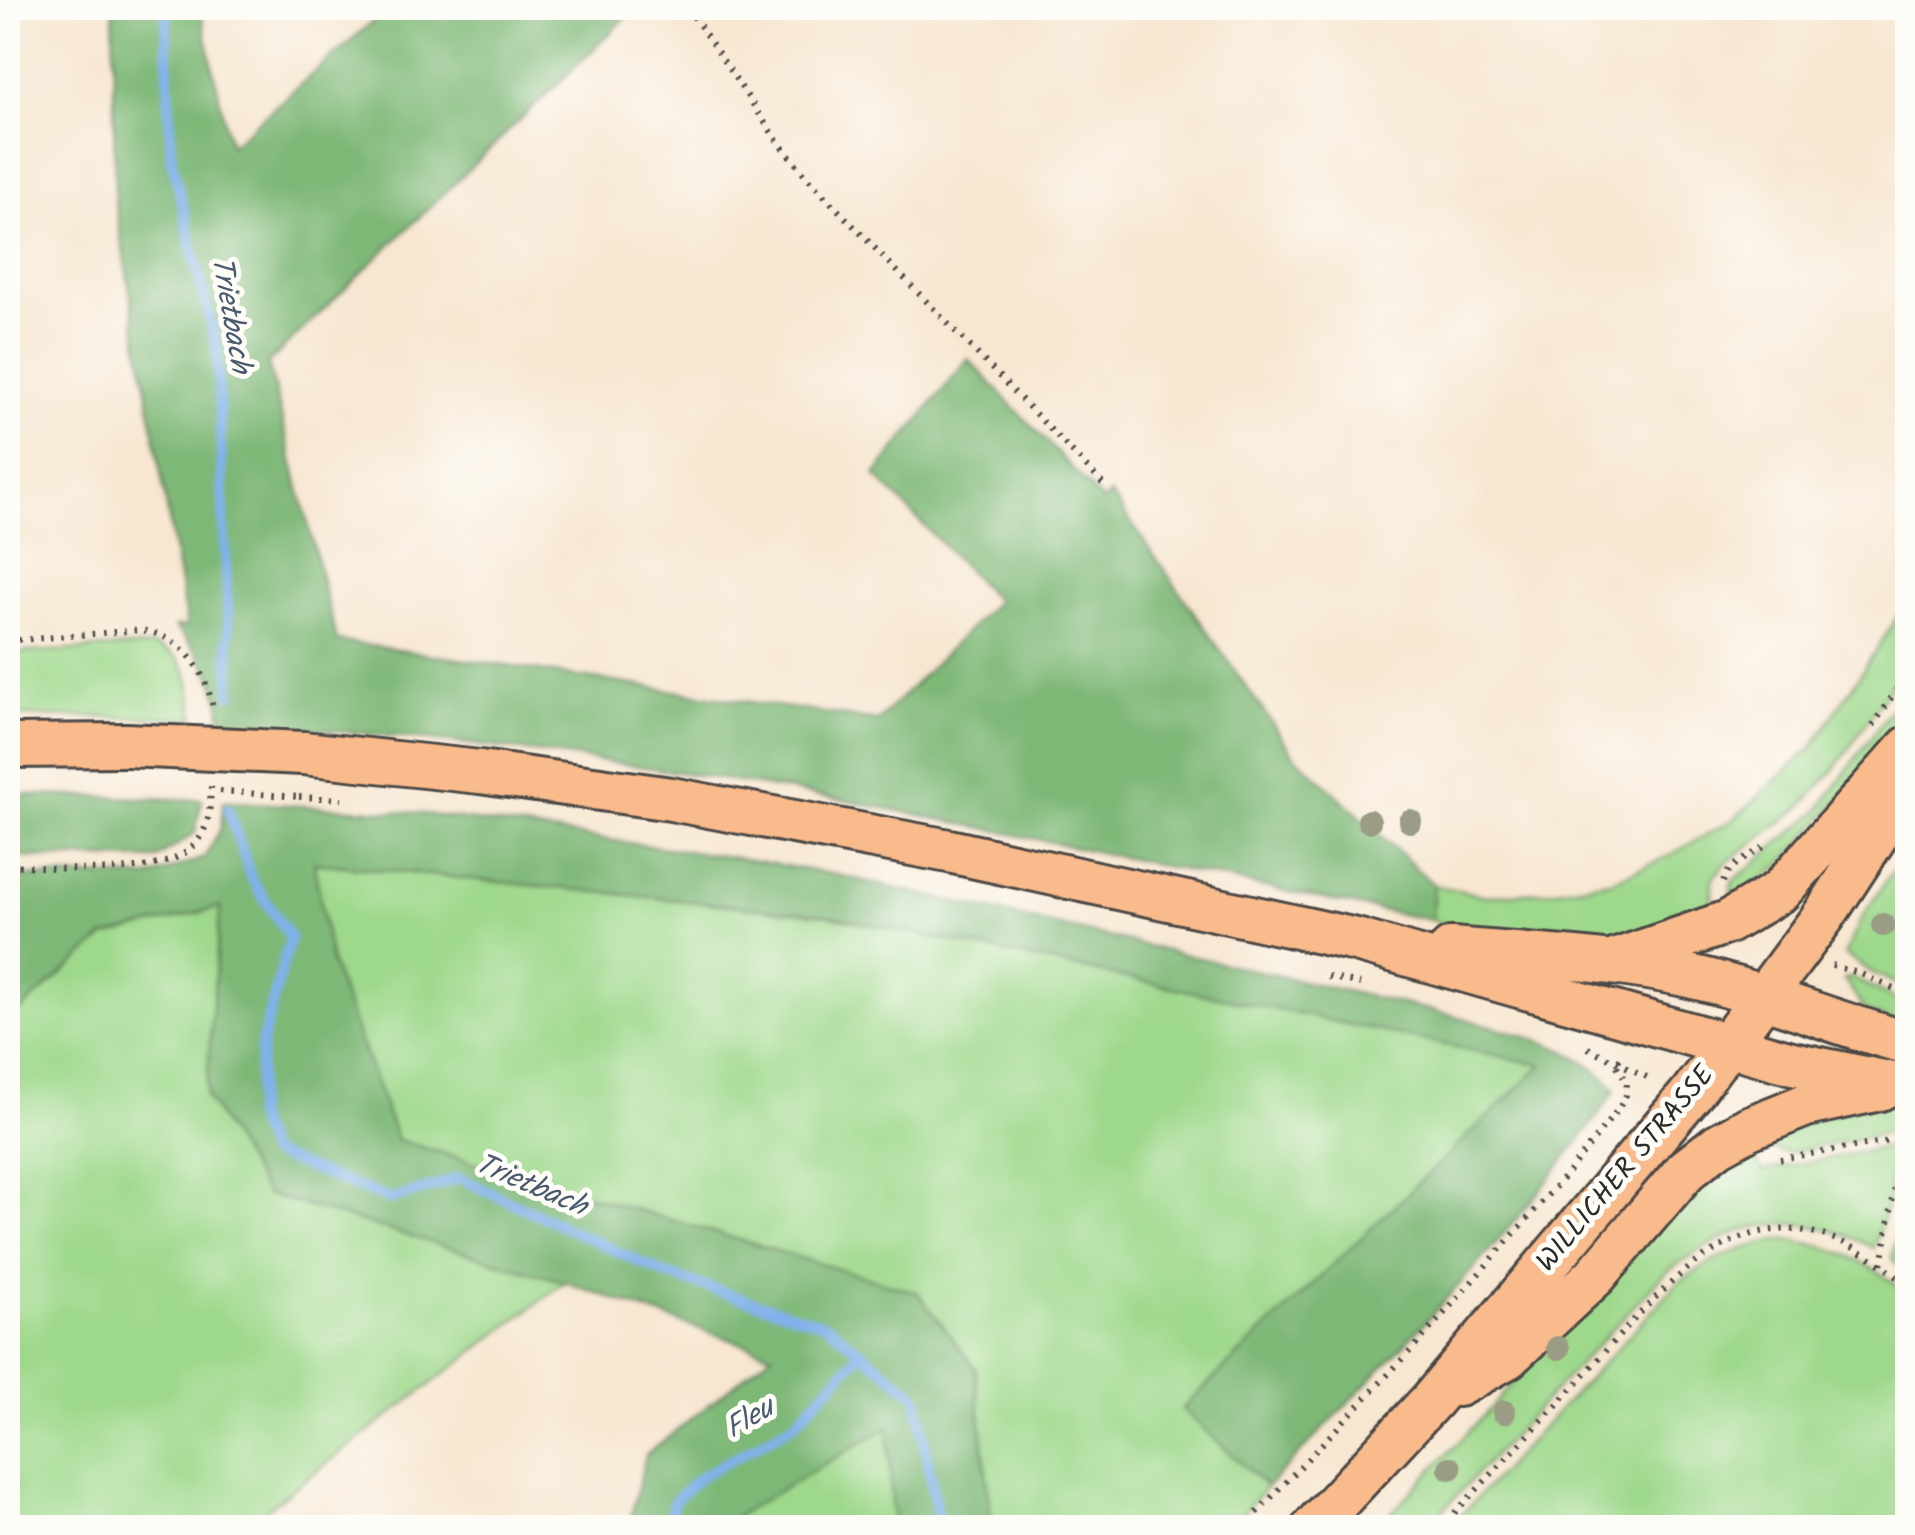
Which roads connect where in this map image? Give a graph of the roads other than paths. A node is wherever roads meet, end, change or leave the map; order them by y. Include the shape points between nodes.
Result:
1 (8, 746) edge
2 (1908, 748) edge
3 (1908, 786) edge
4 (1356, 940) junction
5 (1604, 964) junction
6 (1764, 998) junction
7 (1908, 1043) edge
8 (1729, 1045) junction
9 (1901, 1086) edge
10 (1432, 1400) junction
11 (1313, 1528) edge

1 - 4 main road, bridge via 304,753 671,799
2 - 5 main road via 1780,892 1712,928
3 - 6 main road, WILLICHER STRASSE
4 - 5 main road
4 - 8 main road
5 - 6 main road via 1702,979
6 - 7 main road
6 - 8 main road, WILLICHER STRASSE
8 - 9 main road
8 - 10 main road, WILLICHER STRASSE
9 - 10 main road via 1806,1105 1718,1145 1686,1170 1596,1276 1508,1357
10 - 11 main road, WILLICHER STRASSE

